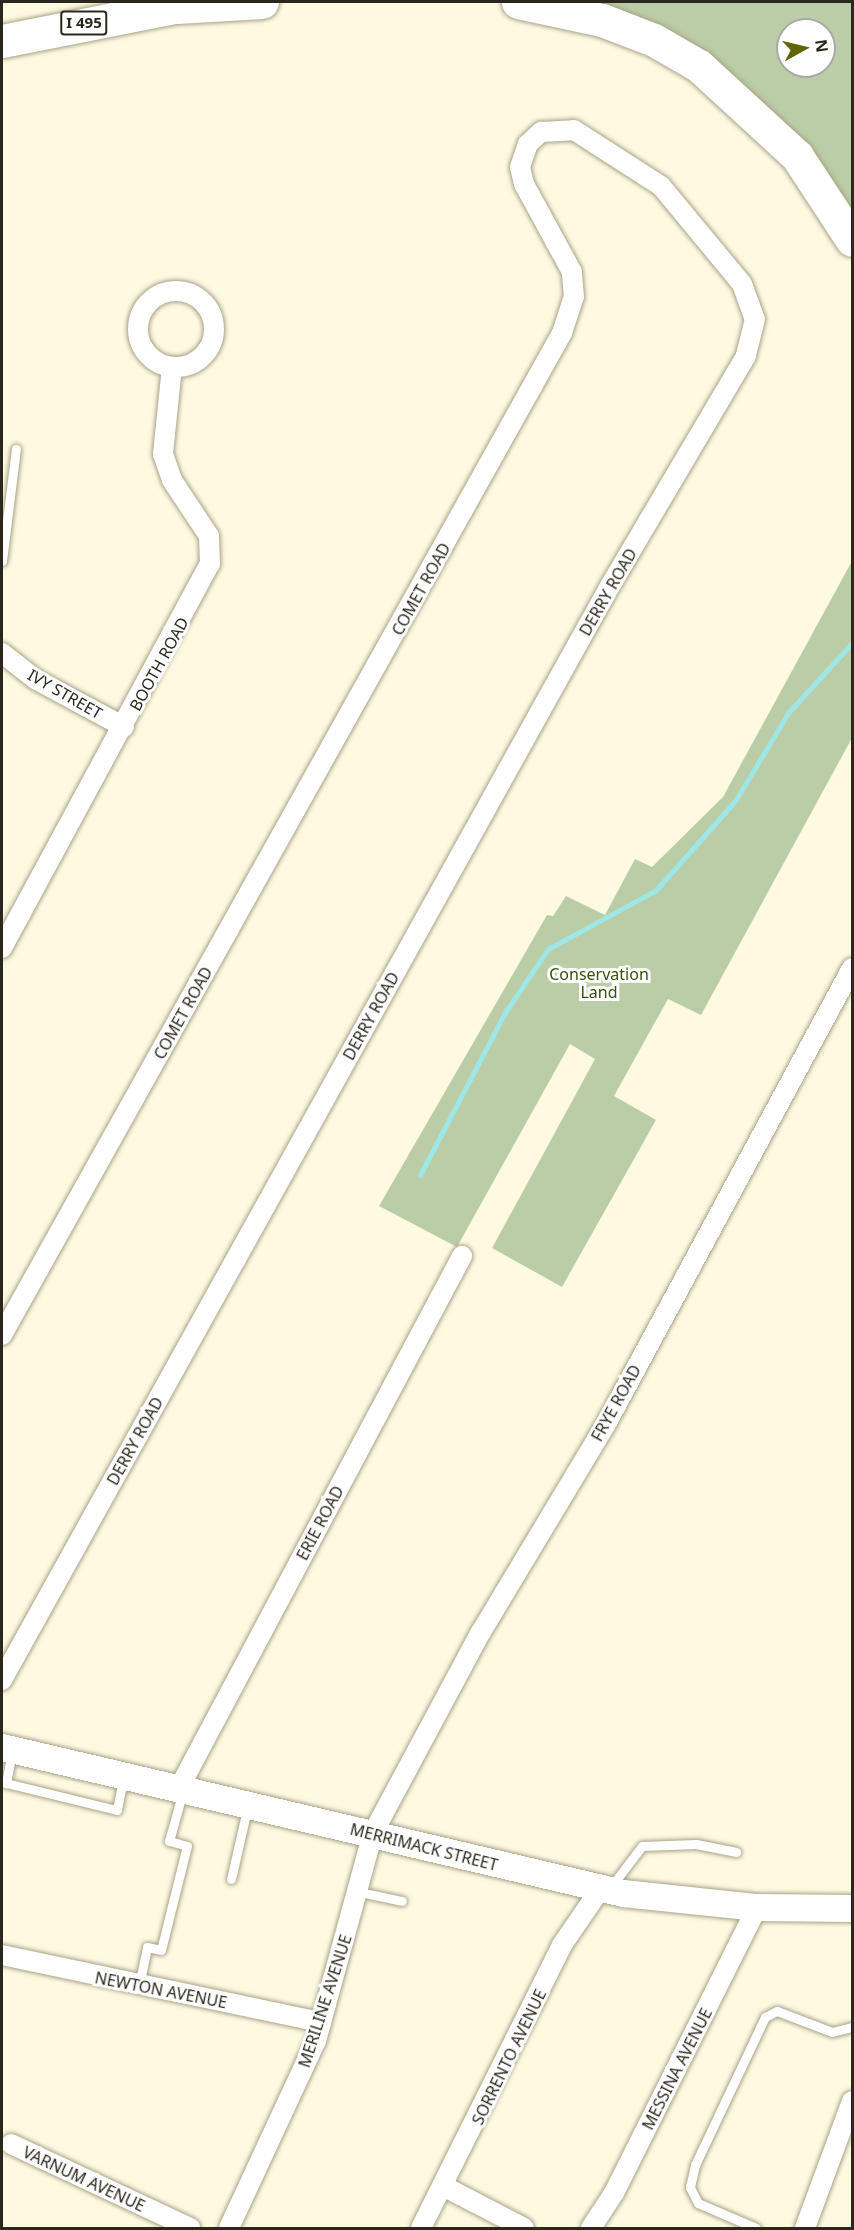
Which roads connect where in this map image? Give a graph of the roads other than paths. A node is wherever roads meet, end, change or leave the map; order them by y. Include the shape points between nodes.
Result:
1 (199, 2) edge
2 (262, 2) edge
3 (518, 2) edge
4 (167, 8) junction
5 (2, 41) edge
6 (852, 240) edge
7 (746, 356) joint
8 (172, 367) dead end
9 (16, 449) dead end
10 (2, 561) edge
11 (4, 656) edge
12 (124, 727) junction
13 (2, 948) edge
14 (852, 968) edge
15 (462, 1256) dead end
16 (2, 1335) edge
17 (2, 1680) edge
18 (7, 1749) edge
19 (180, 1791) junction
20 (248, 1806) junction
21 (373, 1833) junction
22 (736, 1852) dead end
23 (231, 1879) dead end
24 (605, 1889) junction
25 (355, 1891) junction
26 (402, 1901) dead end
27 (757, 1907) junction
28 (852, 1908) edge
29 (2, 1955) edge
30 (139, 1985) junction
31 (321, 2022) junction
32 (852, 2027) edge
33 (852, 2101) edge
34 (11, 2144) dead end
35 (443, 2186) junction
36 (190, 2229) edge
37 (229, 2229) edge
38 (421, 2229) edge
39 (524, 2229) edge
40 (591, 2229) edge
41 (756, 2229) edge
42 (805, 2229) edge

1 - 4 highway, I 495
2 - 4 highway
3 - 6 highway via 602,20 654,40 699,66 797,156
4 - 5 highway, I 495
7 - 16 street, COMET ROAD via 755,319 750,296 673,197 649,176 574,130 557,128 534,137 524,151 521,176 572,272 574,297 567,323
7 - 17 street, DERRY ROAD via 611,584
8 - 12 street, BOOTH ROAD via 163,454 178,492 205,526 210,564
9 - 10 lane
11 - 12 street, IVY STREET
12 - 13 street, BOOTH ROAD
14 - 21 street, FRYE ROAD via 606,1424 481,1632
15 - 19 street, ERIE ROAD
18 - 19 main road, MERRIMACK STREET
19 - 20 main road, MERRIMACK STREET
19 - 30 lane via 169,1841 187,1846 161,1950 147,1947
20 - 21 main road, MERRIMACK STREET
20 - 23 lane
21 - 24 main road, MERRIMACK STREET
21 - 25 street, MERILINE AVENUE
22 - 24 lane via 696,1844 642,1846
24 - 27 main road, MERRIMACK STREET
24 - 35 street, SORRENTO AVENUE via 562,1945
25 - 26 lane
25 - 31 street, MERILINE AVENUE
27 - 28 main road, MERRIMACK STREET
27 - 40 street, MESSINA AVENUE via 614,2193
29 - 30 street, NEWTON AVENUE
30 - 31 street, NEWTON AVENUE
31 - 37 street, MERILINE AVENUE via 277,2133
32 - 41 lane via 832,2032 777,2011 765,2017 695,2164 690,2187 698,2203
33 - 42 street
34 - 36 street, VARNUM AVENUE
35 - 38 street, SORRENTO AVENUE
35 - 39 street

